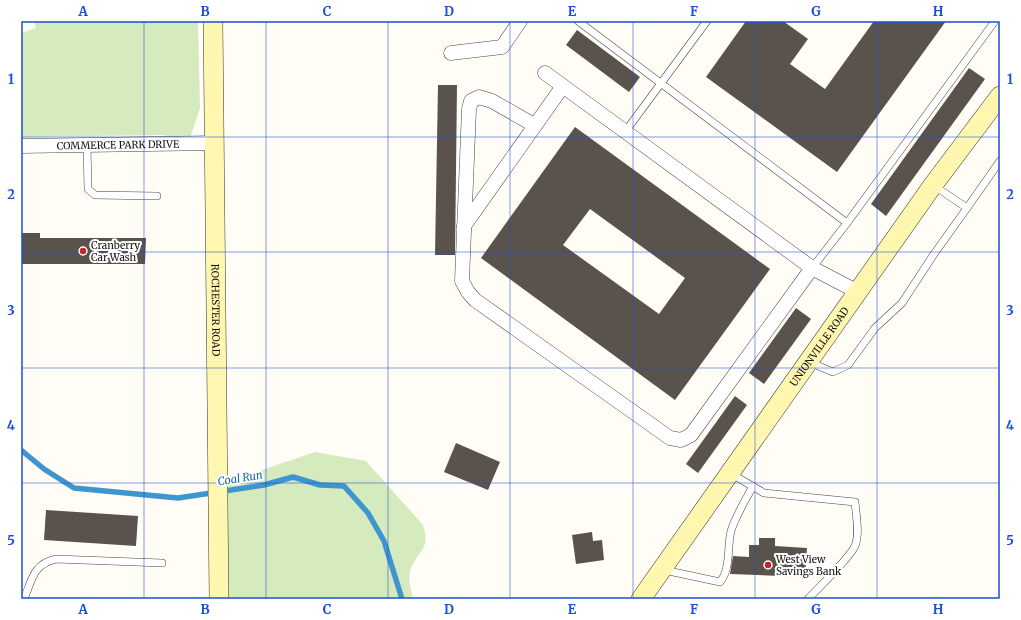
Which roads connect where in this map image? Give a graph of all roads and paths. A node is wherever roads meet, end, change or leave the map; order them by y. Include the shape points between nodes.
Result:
1 (213, 21) edge
2 (520, 21) edge
3 (578, 21) edge
4 (707, 21) edge
5 (995, 21) edge
6 (451, 53) dead end
7 (545, 73) dead end
8 (662, 83) junction
9 (563, 86) junction
10 (996, 105) edge
11 (534, 125) junction
12 (626, 132) junction
13 (214, 143) junction
14 (87, 145) junction
15 (21, 146) edge
16 (1000, 161) edge
17 (933, 185) junction
18 (157, 196) dead end
19 (967, 208) junction
20 (847, 222) junction
21 (464, 227) junction
22 (812, 268) junction
23 (858, 292) junction
24 (808, 362) junction
25 (730, 472) junction
26 (753, 486) junction
27 (162, 563) dead end
28 (662, 569) junction
29 (24, 599) edge
30 (219, 599) edge
31 (641, 599) edge
32 (808, 599) edge

1 - 13 street, ROCHESTER ROAD
2 - 6 street via 502,47
3 - 8 lane
4 - 8 lane
5 - 20 lane
7 - 9 street
8 - 12 lane
8 - 20 lane
9 - 11 street
9 - 12 street
10 - 17 street, UNIONVILLE ROAD
11 - 21 street
11 - 21 street via 492,101 479,97 471,101
12 - 22 street
13 - 14 street, COMMERCE PARK DRIVE
13 - 30 street, ROCHESTER ROAD
14 - 15 street, COMMERCE PARK DRIVE
14 - 18 lane via 88,189 95,195
16 - 19 lane
17 - 19 lane
17 - 23 street, UNIONVILLE ROAD
19 - 24 lane via 902,303 875,328 848,365 833,372
20 - 22 lane
21 - 22 street via 462,281 475,300 670,438 681,440 691,435
22 - 23 street
23 - 24 street, UNIONVILLE ROAD
24 - 25 street, UNIONVILLE ROAD
25 - 26 lane
25 - 28 street, UNIONVILLE ROAD
26 - 28 lane via 731,531 725,576 720,582
26 - 32 lane via 764,493 855,502 855,546
27 - 29 lane via 56,559 45,562 35,572
28 - 31 street, UNIONVILLE ROAD

